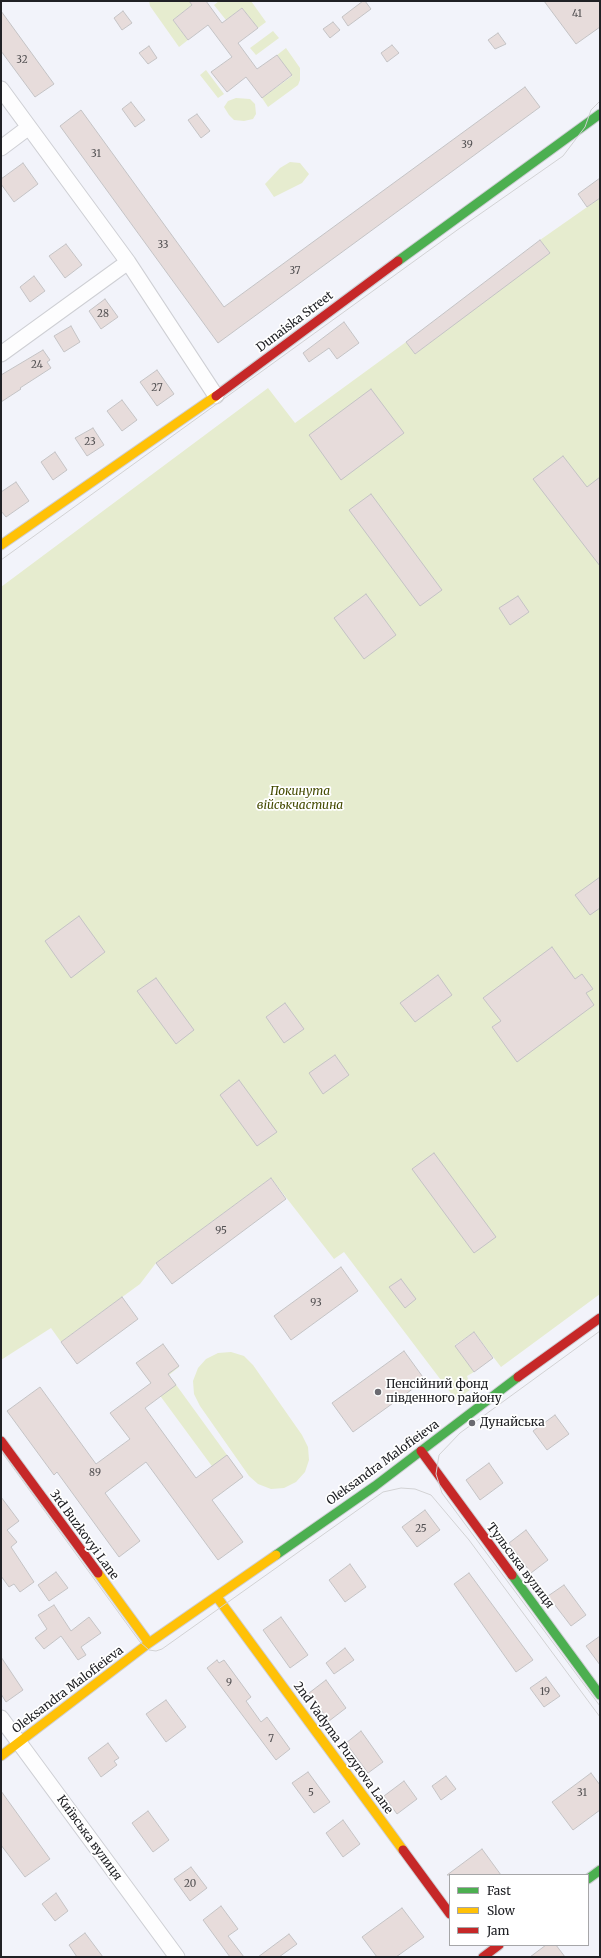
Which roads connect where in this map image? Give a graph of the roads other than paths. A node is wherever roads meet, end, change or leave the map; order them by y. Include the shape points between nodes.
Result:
1 (1, 89) edge
2 (600, 114) edge
3 (29, 127) junction
4 (1, 148) edge
5 (128, 262) junction
6 (1, 354) edge
7 (216, 396) junction
8 (4, 538) edge
9 (600, 1318) edge
10 (1, 1441) edge
11 (421, 1451) junction
12 (217, 1597) junction
13 (149, 1643) junction
14 (600, 1695) edge
15 (1, 1718) edge
16 (19, 1743) junction
17 (1, 1756) edge
18 (600, 1870) edge
19 (589, 1878) edge
20 (449, 1913) edge
21 (497, 1946) edge
22 (481, 1955) edge
23 (177, 1957) edge

1 - 3 street
2 - 7 street, Dunaiska Street via 366,283
3 - 4 street
3 - 5 street
5 - 6 street
5 - 7 street
7 - 8 street, Dunaiska Street
9 - 11 street, Oleksandra Malofieieva via 509,1383
10 - 13 street, 3rd Buzkovyi Lane
11 - 12 street, Oleksandra Malofieieva
11 - 14 street, Тульська вулиця
12 - 13 street, Oleksandra Malofieieva
12 - 20 street, 2nd Vadyma Puzyrova Lane
13 - 16 street, Oleksandra Malofieieva
15 - 16 street, Київська вулиця
16 - 17 street, Oleksandra Malofieieva
16 - 23 street, Київська вулиця
18 - 19 street
21 - 22 street

